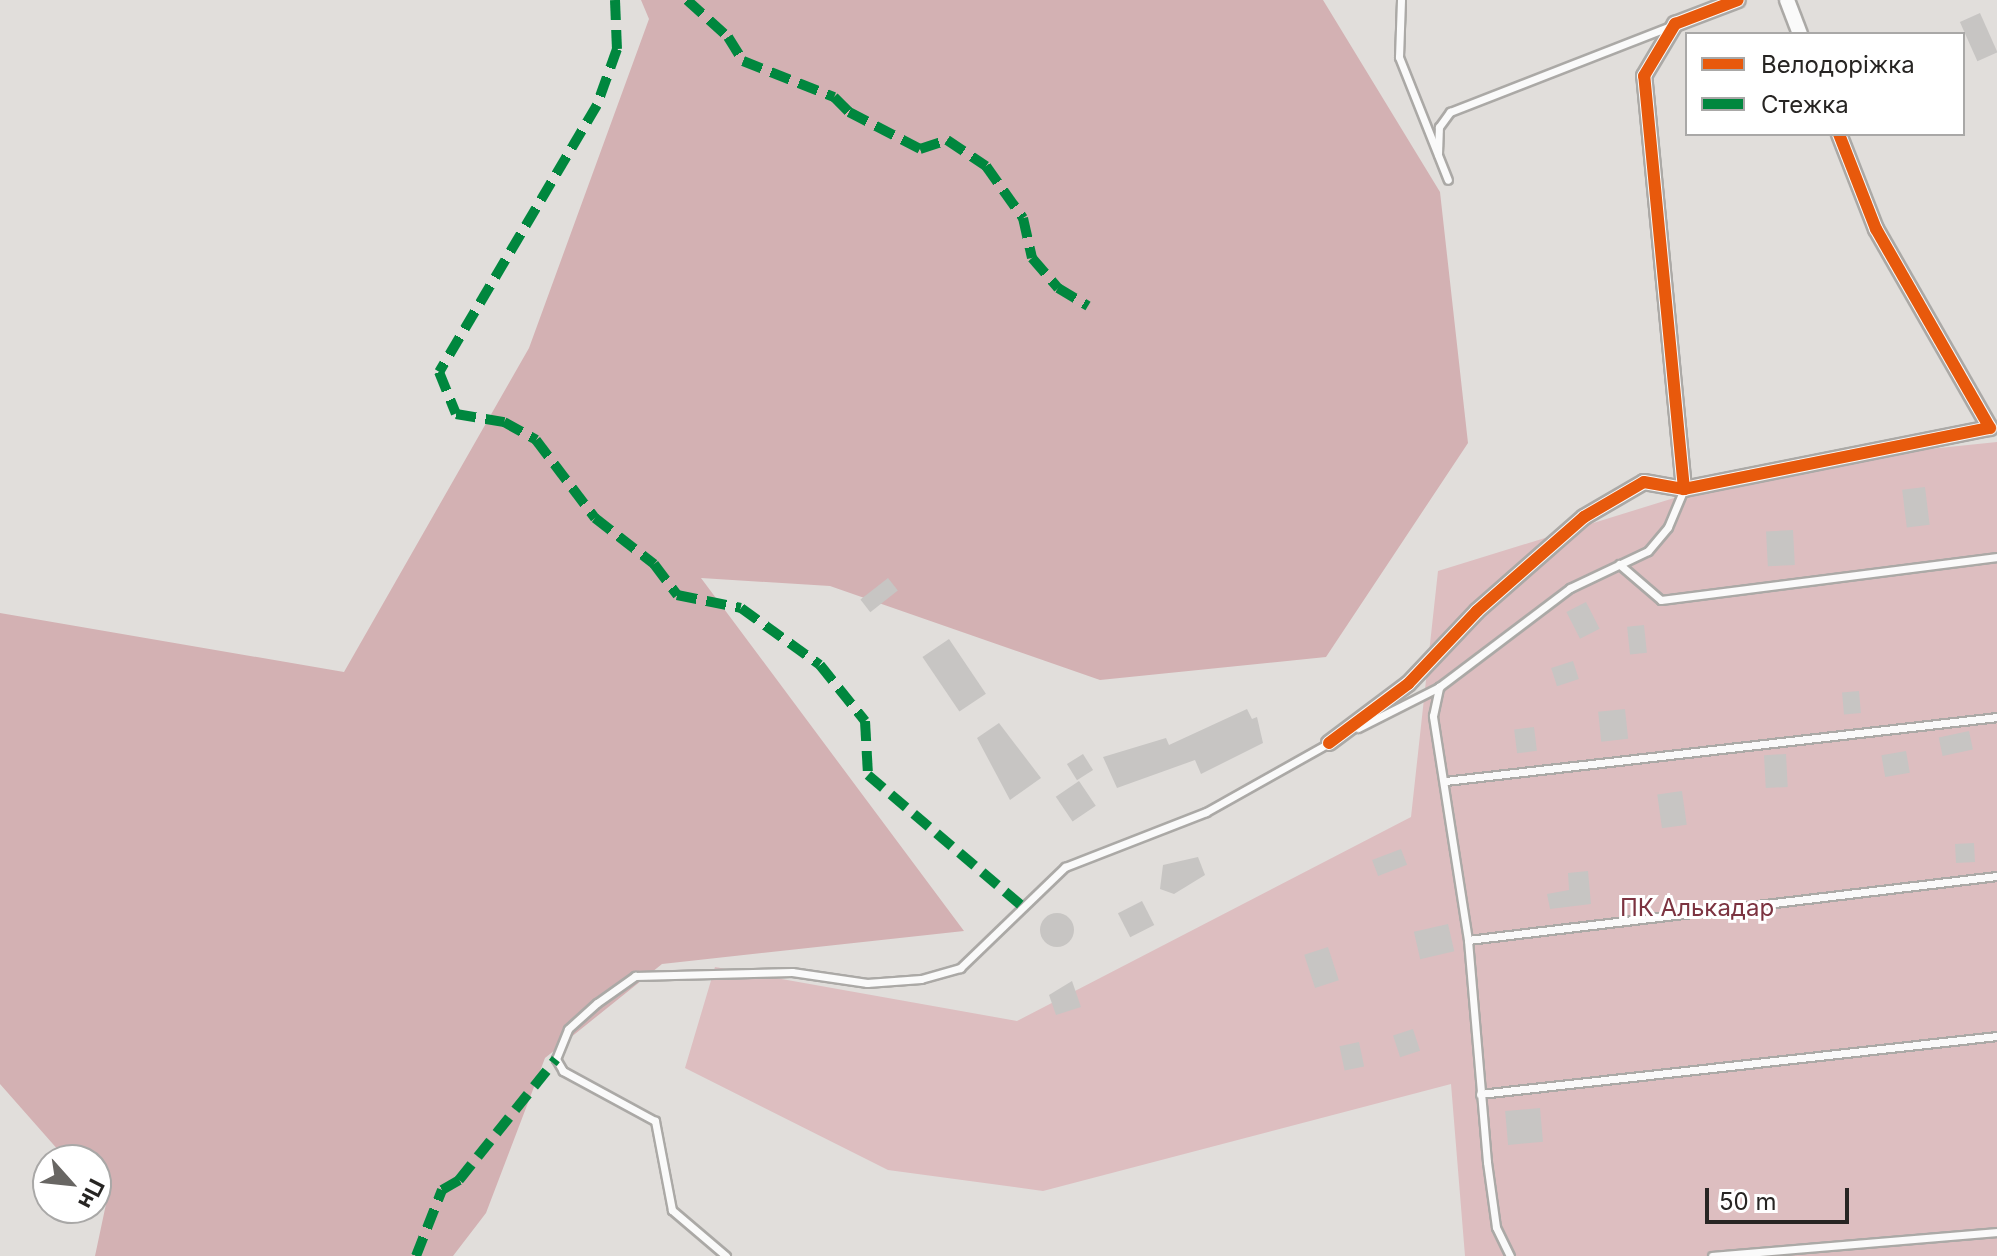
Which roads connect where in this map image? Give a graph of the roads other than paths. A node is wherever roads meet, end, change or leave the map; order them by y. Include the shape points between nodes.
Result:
1 (1401, 0) edge
2 (1738, 0) edge
3 (1787, 0) edge
4 (1675, 24) junction
5 (1799, 32) edge
6 (1840, 136) edge
7 (1438, 154) junction
8 (1448, 180) dead end
9 (1994, 428) edge
10 (1684, 489) junction
11 (1997, 557) edge
12 (1619, 564) junction
13 (1439, 687) junction
14 (1997, 717) edge
15 (1329, 743) junction
16 (1445, 781) junction
17 (1997, 876) edge
18 (1468, 940) junction
19 (1997, 1036) edge
20 (1480, 1094) junction
21 (1997, 1232) edge
22 (726, 1256) edge
23 (1510, 1256) edge
24 (1712, 1256) edge

1 - 7 lane via 1399,57
2 - 4 street
3 - 5 street
4 - 7 lane via 1450,112 1439,127
4 - 10 street via 1644,76
6 - 9 street via 1876,229
7 - 8 lane
9 - 10 street
10 - 12 lane via 1668,527 1648,551
10 - 15 street via 1644,482 1584,517 1477,611 1408,684
11 - 12 lane via 1661,600
12 - 13 lane via 1570,588
13 - 15 lane
13 - 16 lane via 1433,716
14 - 16 lane
15 - 22 lane via 1206,812 1065,867 960,968 921,979 867,983 792,972 635,976 597,1003 568,1029 556,1059 563,1071 655,1121 672,1210
16 - 18 lane
17 - 18 lane
18 - 20 lane
19 - 20 lane
20 - 23 lane via 1496,1227
21 - 24 lane

